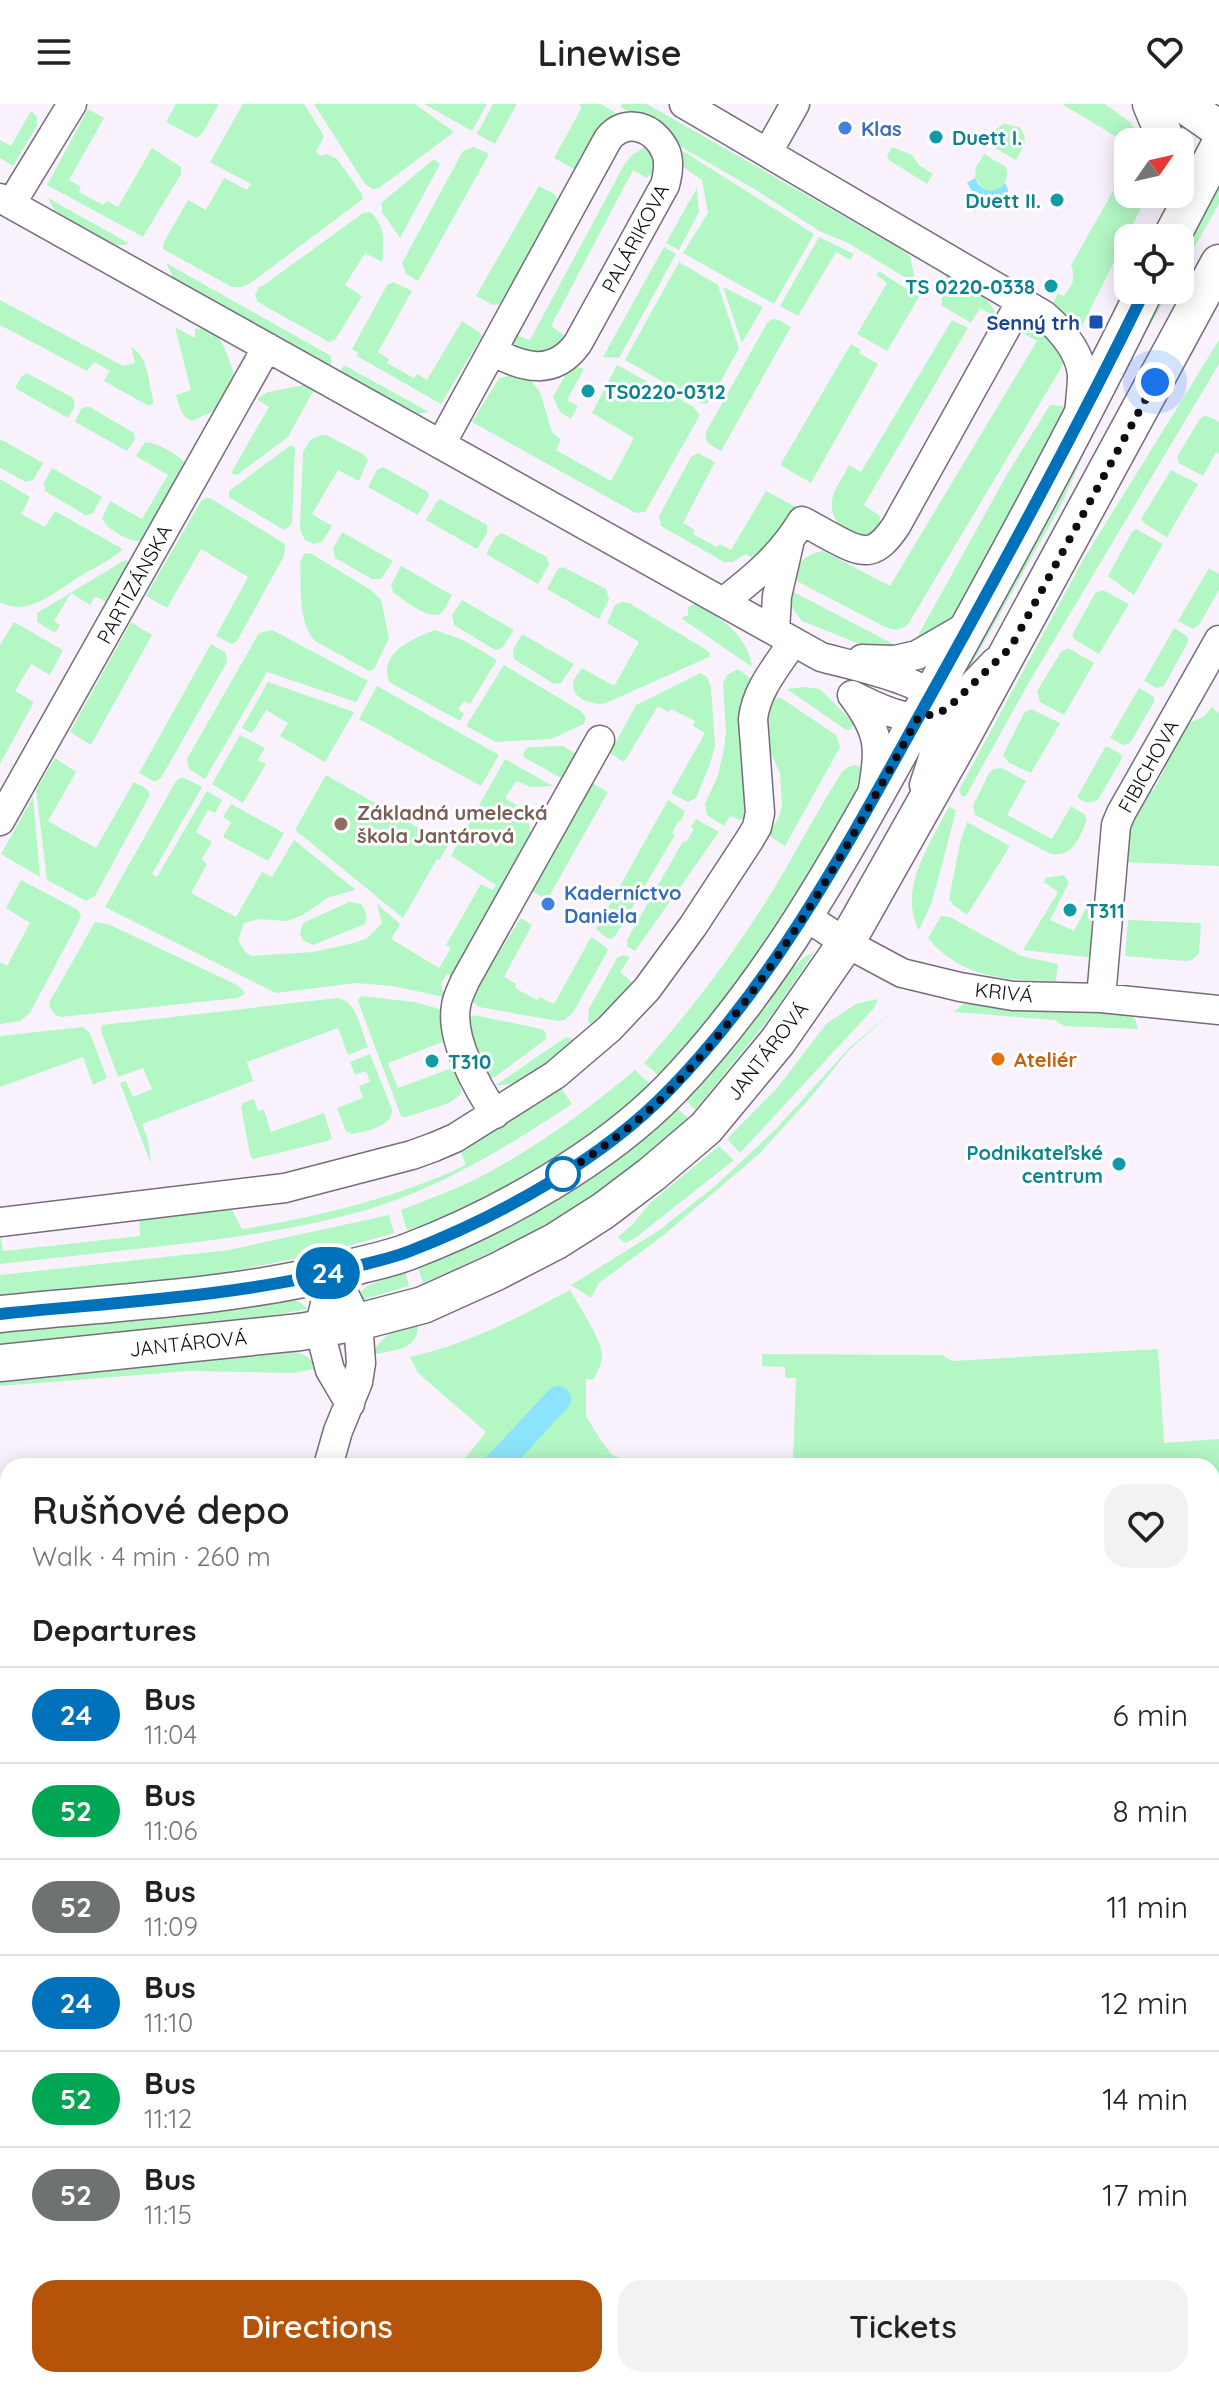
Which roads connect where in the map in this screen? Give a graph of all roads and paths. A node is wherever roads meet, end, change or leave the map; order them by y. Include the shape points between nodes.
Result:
1 (72, 104) edge
2 (684, 104) edge
3 (795, 104) edge
4 (1151, 104) edge
5 (1161, 128) edge
6 (768, 152) junction
7 (1215, 157) edge
8 (6, 201) edge
9 (1178, 224) edge
10 (1219, 263) edge
11 (1208, 295) edge
12 (1021, 301) junction
13 (1138, 304) edge
14 (267, 347) junction
15 (492, 351) junction
16 (1079, 423) junction
17 (441, 444) junction
18 (789, 543) junction
19 (723, 602) junction
20 (969, 625) junction
21 (784, 636) junction
22 (1219, 640) edge
23 (1011, 647) junction
24 (821, 657) junction
25 (852, 695) junction
26 (929, 708) junction
27 (600, 740) dead end
28 (870, 805) junction
29 (0, 821) edge
30 (915, 821) junction
31 (805, 916) junction
32 (846, 943) junction
33 (1101, 998) junction
34 (1219, 1010) edge
35 (495, 1114) junction
36 (0, 1222) edge
37 (333, 1272) junction
38 (0, 1314) edge
39 (358, 1322) junction
40 (319, 1328) junction
41 (0, 1363) edge
42 (350, 1404) junction
43 (330, 1458) edge

1 - 8 street
2 - 6 street
3 - 6 street
4 - 5 street
6 - 12 street
7 - 9 street
8 - 14 street
10 - 11 street, JANTÁROVÁ
11 - 23 street, JANTÁROVÁ
12 - 16 street via 1051,320 1077,355 1082,374
12 - 18 street via 884,543 857,551 802,521
13 - 16 street
14 - 17 street
14 - 29 street, PARTIZÁNSKA
15 - 15 street, PALÁRIKOVA via 514,363 548,366 569,355 578,343 665,185 666,152 648,130 629,126 608,139
15 - 17 street, PALÁRIKOVA
16 - 20 street
17 - 19 street
18 - 19 street
18 - 21 street via 777,596
19 - 21 street
20 - 24 street via 903,659
20 - 26 street
21 - 24 street
21 - 35 street via 754,708 760,813 750,839 643,993 587,1050
22 - 33 street, FIBICHOVA via 1116,825
23 - 26 street via 961,695
23 - 30 street, JANTÁROVÁ
24 - 25 street
24 - 26 street via 917,687
25 - 26 street via 887,711
25 - 28 street via 877,740
26 - 28 street
26 - 30 street via 939,727
27 - 35 street via 455,1007 463,1052
28 - 31 street
30 - 32 street, JANTÁROVÁ
31 - 32 street, KRIVÁ
31 - 37 street via 720,1033 668,1092 621,1133 540,1189 478,1222 407,1252
32 - 33 street, KRIVÁ via 902,973 960,987 1013,996
32 - 39 street, JANTÁROVÁ via 755,1070 706,1128 652,1174 556,1241 496,1272 423,1305
33 - 34 street, KRIVÁ
35 - 36 street via 412,1155 297,1186
37 - 38 street via 227,1292
37 - 39 street
37 - 40 street
39 - 40 street, JANTÁROVÁ
39 - 42 street via 361,1363
40 - 41 street, JANTÁROVÁ
40 - 42 street via 330,1370
42 - 43 street

